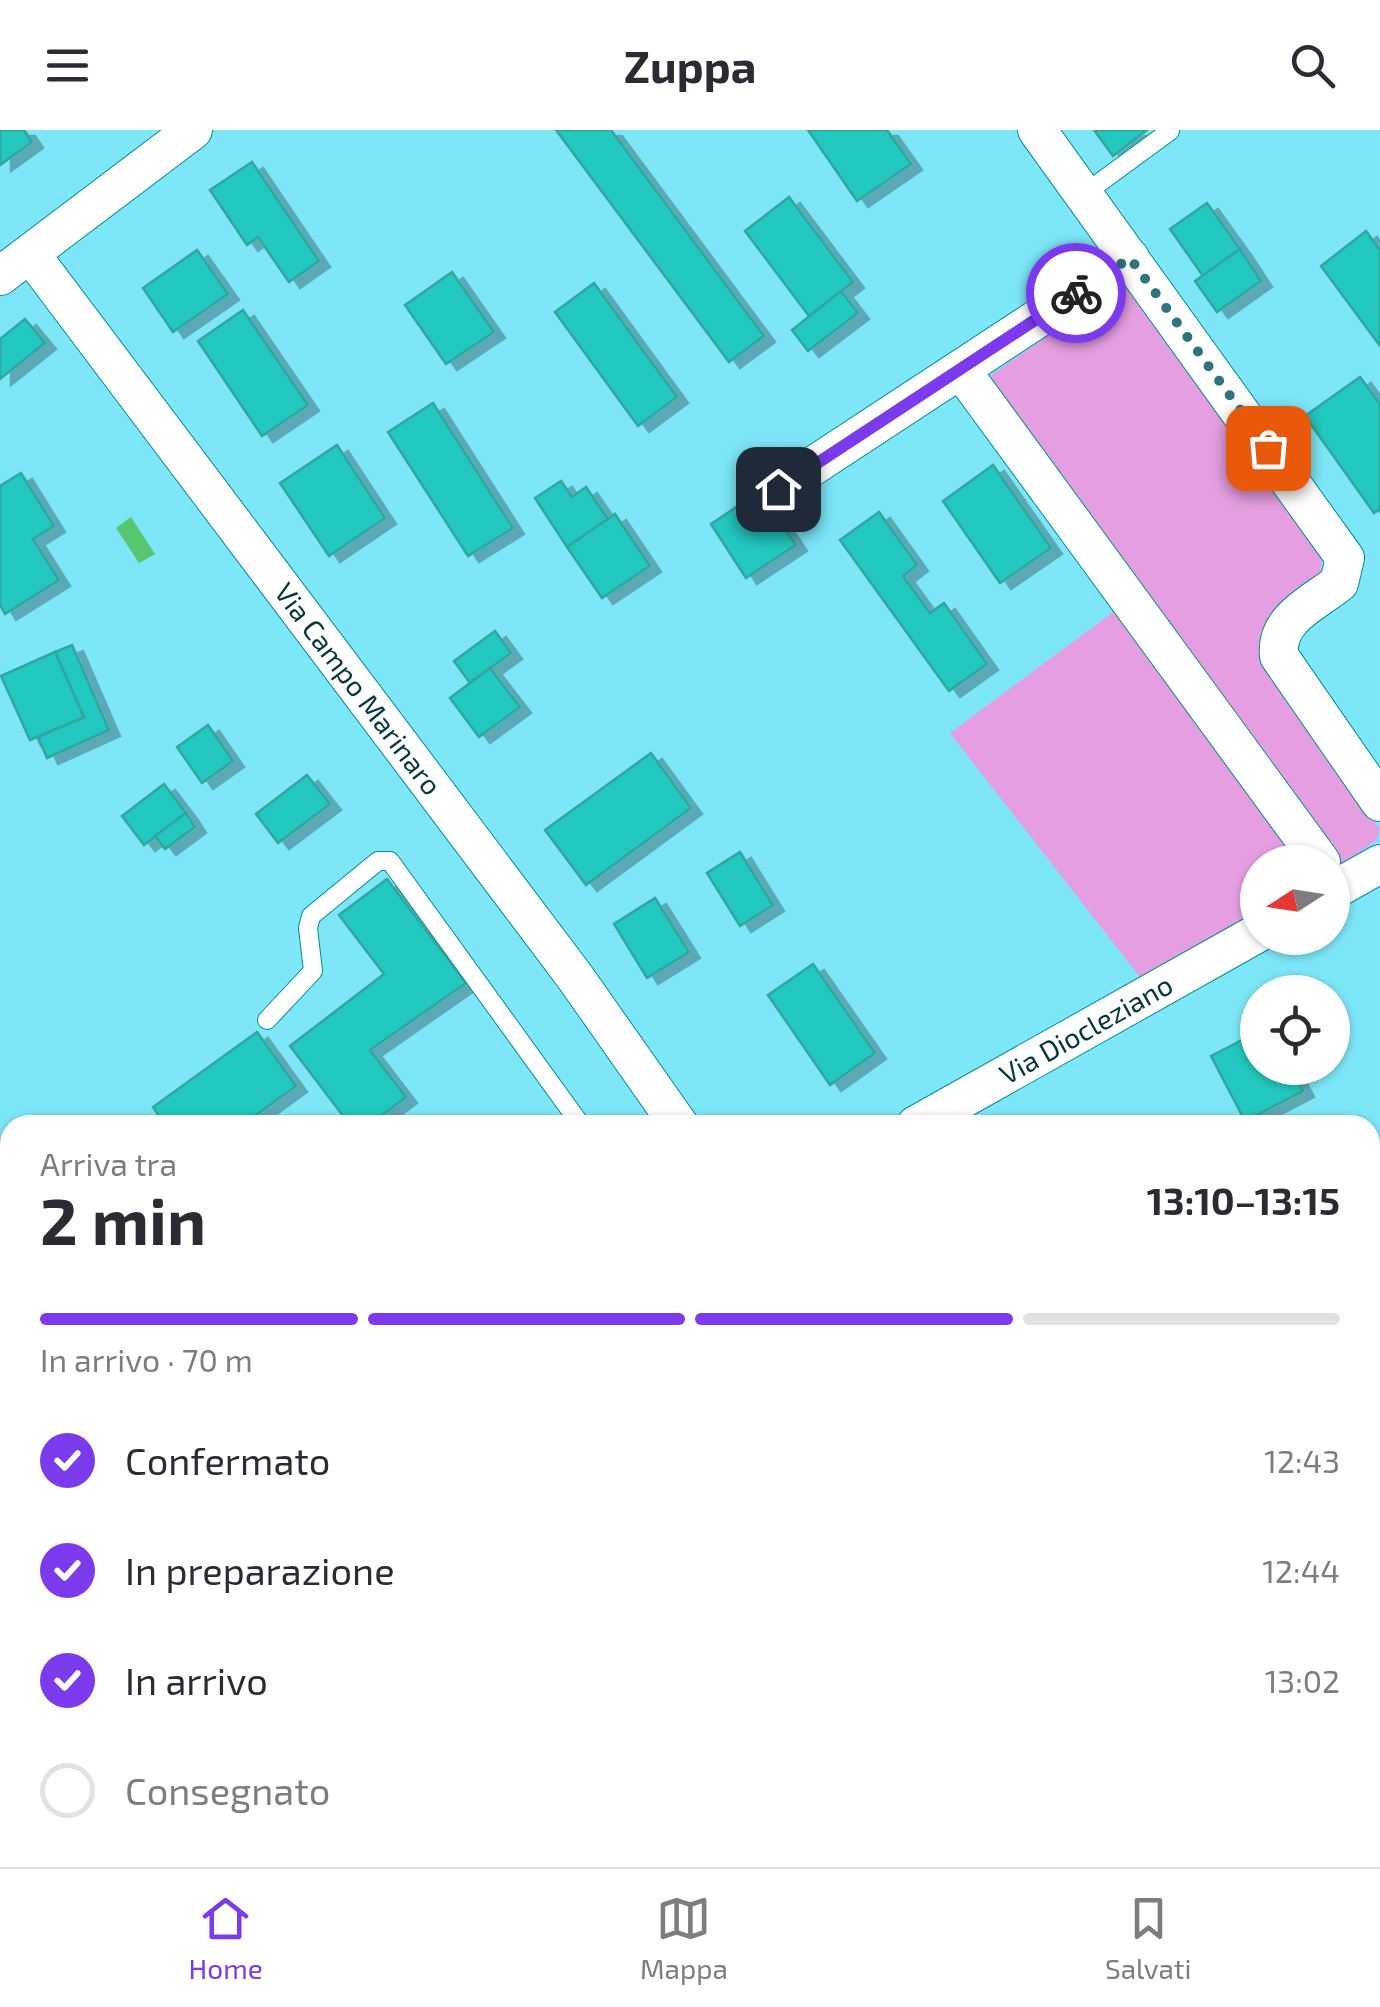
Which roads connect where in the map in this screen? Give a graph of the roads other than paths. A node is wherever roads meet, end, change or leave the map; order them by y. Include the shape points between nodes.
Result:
1 (1170, 131) edge
2 (1038, 132) edge
3 (176, 135) edge
4 (1084, 194) junction
5 (32, 256) junction
6 (1130, 258) junction
7 (0, 276) edge
8 (961, 370) junction
9 (778, 489) dead end
10 (1380, 802) edge
11 (1306, 845) edge
12 (1380, 864) edge
13 (1350, 873) edge
14 (1240, 943) edge
15 (267, 1020) dead end
16 (574, 1115) edge
17 (672, 1115) edge
18 (934, 1115) edge

1 - 4 lane
2 - 4 street
3 - 5 street
4 - 6 street
5 - 7 street
5 - 17 street, Via Campo Marinaro
6 - 8 street
6 - 10 street via 1345,558 1339,583 1282,626 1278,656
8 - 9 street
8 - 11 street
12 - 13 street
14 - 18 street, Via Diocleziano
15 - 16 lane via 313,970 311,916 378,861 390,861

